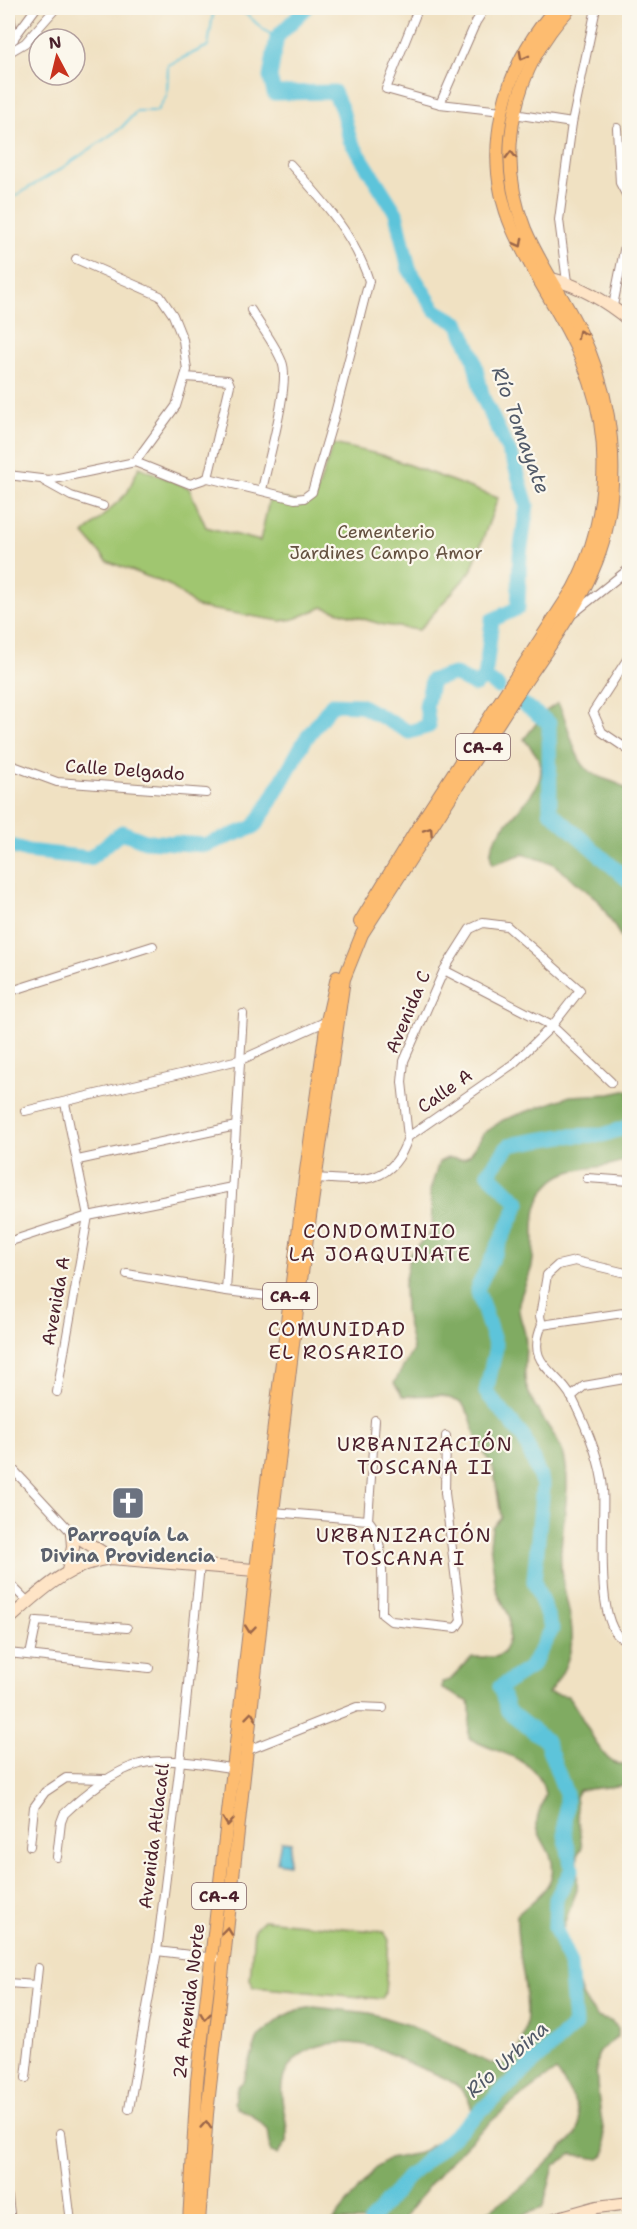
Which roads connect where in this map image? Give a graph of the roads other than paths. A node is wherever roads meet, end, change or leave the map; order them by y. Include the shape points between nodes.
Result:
1 (9, 8) edge
2 (36, 8) edge
3 (56, 8) edge
4 (485, 8) edge
5 (556, 8) edge
6 (570, 8) edge
7 (596, 8) edge
8 (416, 14) dead end
9 (11, 43) edge
10 (8, 53) edge
11 (440, 104) junction
12 (508, 113) junction
13 (572, 123) junction
14 (616, 128) dead end
15 (290, 164) dead end
16 (630, 202) edge
17 (630, 220) edge
18 (76, 259) dead end
19 (552, 279) junction
20 (567, 282) junction
21 (613, 306) junction
22 (251, 310) dead end
23 (630, 321) edge
24 (185, 377) junction
25 (135, 462) junction
26 (8, 475) edge
27 (208, 478) junction
28 (44, 481) junction
29 (262, 490) junction
30 (103, 507) dead end
31 (630, 568) edge
32 (564, 620) junction
33 (630, 655) edge
34 (626, 668) edge
35 (630, 751) edge
36 (8, 764) edge
37 (206, 793) dead end
38 (153, 946) dead end
39 (444, 970) junction
40 (580, 990) joint
41 (8, 992) edge
42 (243, 1014) dead end
43 (327, 1022) junction
44 (552, 1026) junction
45 (243, 1059) junction
46 (611, 1082) dead end
47 (65, 1103) junction
48 (25, 1111) dead end
49 (236, 1126) junction
50 (408, 1137) junction
51 (78, 1160) junction
52 (315, 1178) junction
53 (587, 1178) dead end
54 (630, 1180) edge
55 (232, 1187) junction
56 (88, 1216) junction
57 (8, 1242) edge
58 (127, 1274) dead end
59 (630, 1274) edge
60 (226, 1292) junction
61 (294, 1299) junction
62 (630, 1312) edge
63 (542, 1325) junction
64 (630, 1378) edge
65 (57, 1392) dead end
66 (571, 1397) junction
67 (375, 1420) dead end
68 (446, 1436) dead end
69 (8, 1464) edge
70 (273, 1512) junction
71 (368, 1520) junction
72 (72, 1533) junction
73 (111, 1558) junction
74 (200, 1565) junction
75 (68, 1571) junction
76 (261, 1571) junction
77 (8, 1582) edge
78 (28, 1602) junction
79 (8, 1620) edge
80 (127, 1628) dead end
81 (630, 1640) edge
82 (8, 1653) edge
83 (30, 1655) junction
84 (150, 1668) dead end
85 (383, 1708) dead end
86 (248, 1750) junction
87 (180, 1763) junction
88 (240, 1770) junction
89 (107, 1779) junction
90 (30, 1846) dead end
91 (57, 1857) dead end
92 (157, 1951) junction
93 (218, 1958) junction
94 (38, 1968) dead end
95 (8, 1983) edge
96 (36, 1985) junction
97 (26, 2078) dead end
98 (129, 2109) dead end
99 (60, 2133) dead end
100 (8, 2197) edge
101 (630, 2203) edge
102 (11, 2222) edge
103 (71, 2222) edge
104 (189, 2222) edge
105 (199, 2222) edge
106 (544, 2222) edge

1 - 9 street
2 - 9 street
3 - 10 street via 25,44
4 - 11 street
5 -> 12 main road, CA-4 via 517,66
6 - 12 main road, CA-4 via 534,58
7 - 13 street
8 - 11 street via 386,89
11 - 12 street
12 - 13 street
19 -> 12 main road, CA-4 via 526,230 516,201
12 -> 43 main road, CA-4 via 497,159 508,217 578,350 597,409 603,459 597,524 573,589 409,842 350,942 340,964
13 - 20 street via 560,220
14 - 16 street via 620,183
15 - 29 street via 329,207 369,281 312,492 295,499
17 - 21 street
18 - 24 street via 160,296 183,340
19 - 20 street
32 -> 19 main road, CA-4 via 592,572 604,539 610,508 612,453 609,417 597,372 584,338
20 - 21 street
21 - 23 street
22 - 29 street via 284,364 277,422
24 - 25 street via 176,406
24 - 27 street via 228,380 230,385
25 - 27 street via 190,484
25 - 28 street
26 - 28 street
27 - 29 street
28 - 30 street
31 - 32 street
52 -> 32 main road, CA-4 via 344,979 362,934
33 - 34 street
34 - 35 street via 595,707 594,716 602,732
36 - 37 street, Calle Delgado via 57,782
38 - 41 street
39 - 40 street, Avenida C via 470,929 491,923 512,929
39 - 44 street
39 - 50 street, Avenida C via 404,1061 402,1082
40 - 44 street, Calle A
42 - 45 street
43 - 45 street
43 - 61 main road, CA-4
44 - 46 street
44 - 50 street, Calle A via 513,1064
45 - 47 street
45 - 49 street
47 - 48 street
47 - 51 street
49 - 51 street
49 - 55 street
50 - 52 street, Calle A via 398,1160 381,1175 354,1180
51 - 56 street
52 - 61 main road, CA-4
53 - 54 street
55 - 56 street
55 - 60 street
56 - 57 street
56 - 65 street, Avenida A
58 - 60 street
59 - 63 street via 575,1262 558,1265 547,1275
60 - 61 street
61 - 70 main road, CA-4
61 - 76 main road, CA-4
62 - 63 street
63 - 66 street via 537,1336 537,1354
64 - 66 street via 584,1386
66 - 81 street via 603,1486 604,1598 608,1620 616,1636
67 - 71 street
68 - 71 street via 445,1493 459,1626 390,1621 382,1614 378,1539 375,1526
69 - 72 street
70 - 71 street
70 - 76 main road, CA-4
72 - 73 street
72 - 75 street
73 - 74 street
73 - 75 street
74 - 76 street
74 - 87 street, Avenida Atlacatl
75 - 78 street
86 -> 76 main road, 24 Avenida Norte / CA-4
76 -> 88 main road, 24 Avenida Norte / CA-4
77 - 78 street
78 - 79 street
80 - 83 street via 37,1621
82 - 83 street
83 - 84 street
85 - 86 street via 357,1707
86 - 88 main road, 24 Avenida Norte / CA-4
87 - 88 street
87 - 89 street via 141,1763
87 - 92 street, Avenida Atlacatl
88 - 93 main road, 24 Avenida Norte / CA-4
89 - 90 street via 66,1778 45,1792 34,1807
89 - 91 street via 63,1816
92 - 93 street
92 - 98 street, Avenida Atlacatl
93 -> 104 main road, 24 Avenida Norte / CA-4 via 197,2081
105 -> 93 main road, 24 Avenida Norte / CA-4
94 - 96 street
95 - 96 street
96 - 97 street
99 - 103 street
100 - 102 street
101 - 106 street via 597,2206

